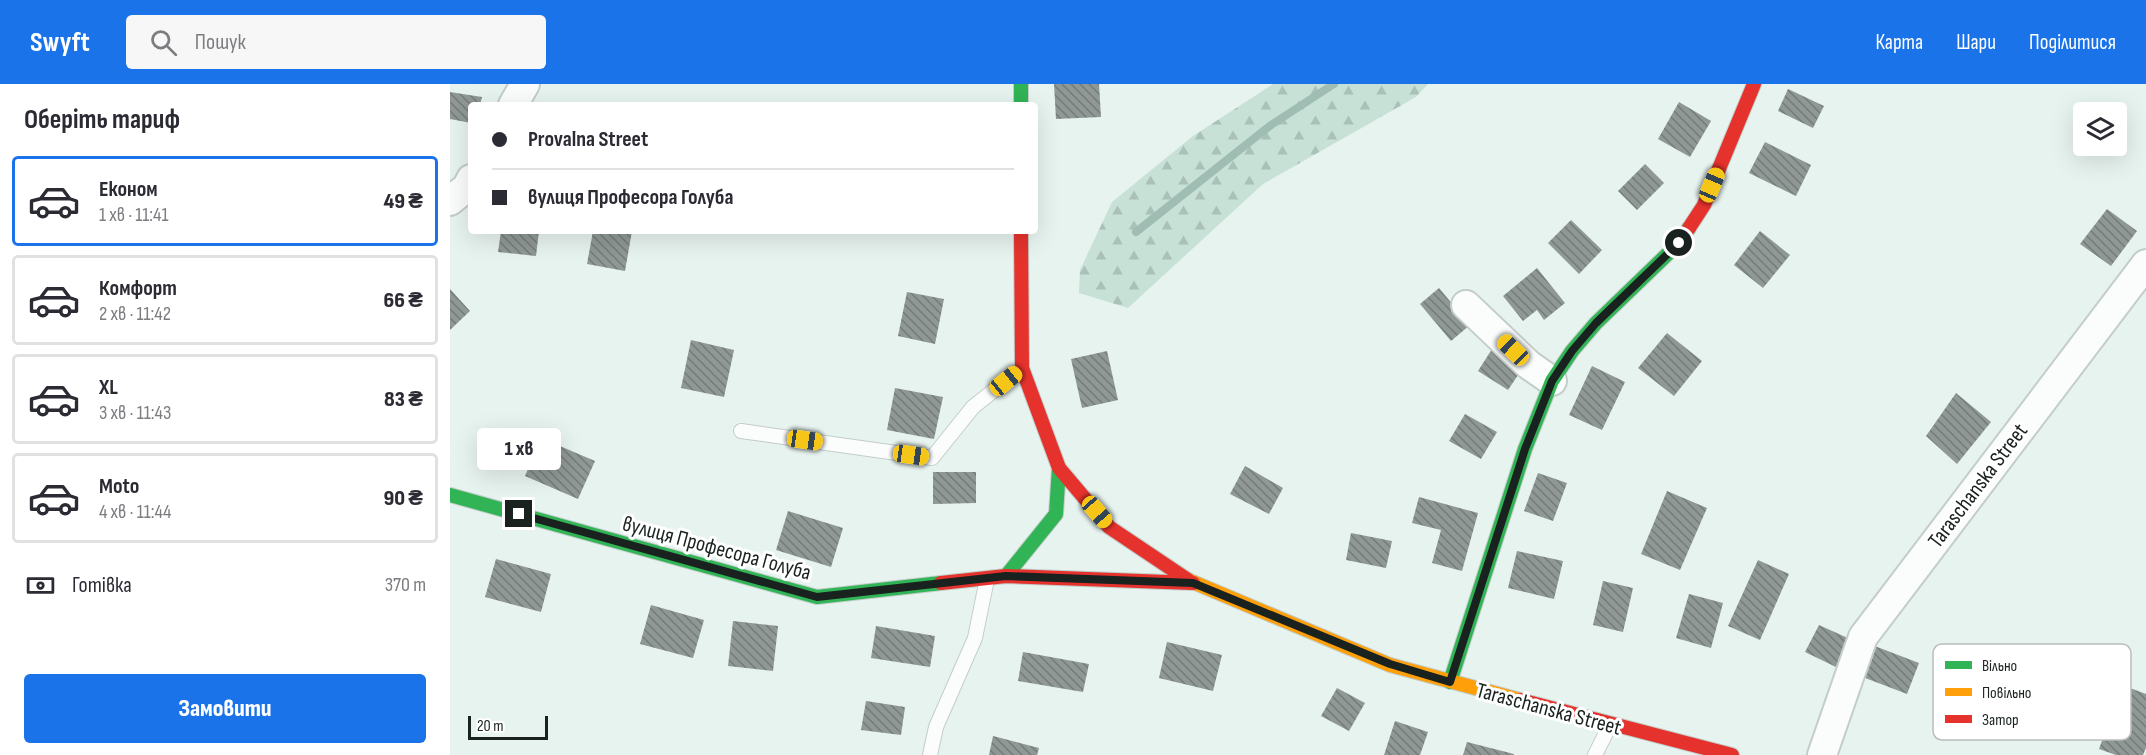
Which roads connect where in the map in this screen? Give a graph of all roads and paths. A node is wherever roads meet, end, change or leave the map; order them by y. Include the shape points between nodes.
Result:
1 (525, 84) edge
2 (1021, 84) edge
3 (1754, 84) edge
4 (515, 102) edge
5 (1021, 102) edge
6 (1021, 234) edge
7 (2146, 264) edge
8 (1466, 305) dead end
9 (1022, 368) junction
10 (1552, 381) junction
11 (741, 431) dead end
12 (1059, 468) junction
13 (450, 495) edge
14 (1006, 576) junction
15 (987, 579) junction
16 (1193, 583) junction
17 (1450, 682) junction
18 (1610, 725) junction
19 (930, 755) edge
20 (1595, 755) edge
21 (1732, 755) edge
22 (1822, 755) edge

1 - 4 street
2 - 5 main road
3 - 10 main road via 1704,205 1679,243 1596,323
6 - 9 main road, Taraschanska Street
7 - 22 street, Taraschanska Street via 1863,637
8 - 10 street via 1528,365
9 - 11 lane via 973,407 932,458
9 - 12 main road, Taraschanska Street
10 - 17 main road via 1525,449
12 - 14 main road via 1056,514
12 - 16 main road, Taraschanska Street via 1109,526
13 - 15 main road, вулиця Професора Голуба via 817,597
14 - 15 main road, вулиця Професора Голуба
14 - 16 main road, вулиця Професора Голуба
15 - 19 lane via 975,638 936,727
16 - 17 main road, Taraschanska Street via 1390,664
17 - 18 main road, Taraschanska Street
18 - 20 lane
18 - 21 main road, Taraschanska Street

